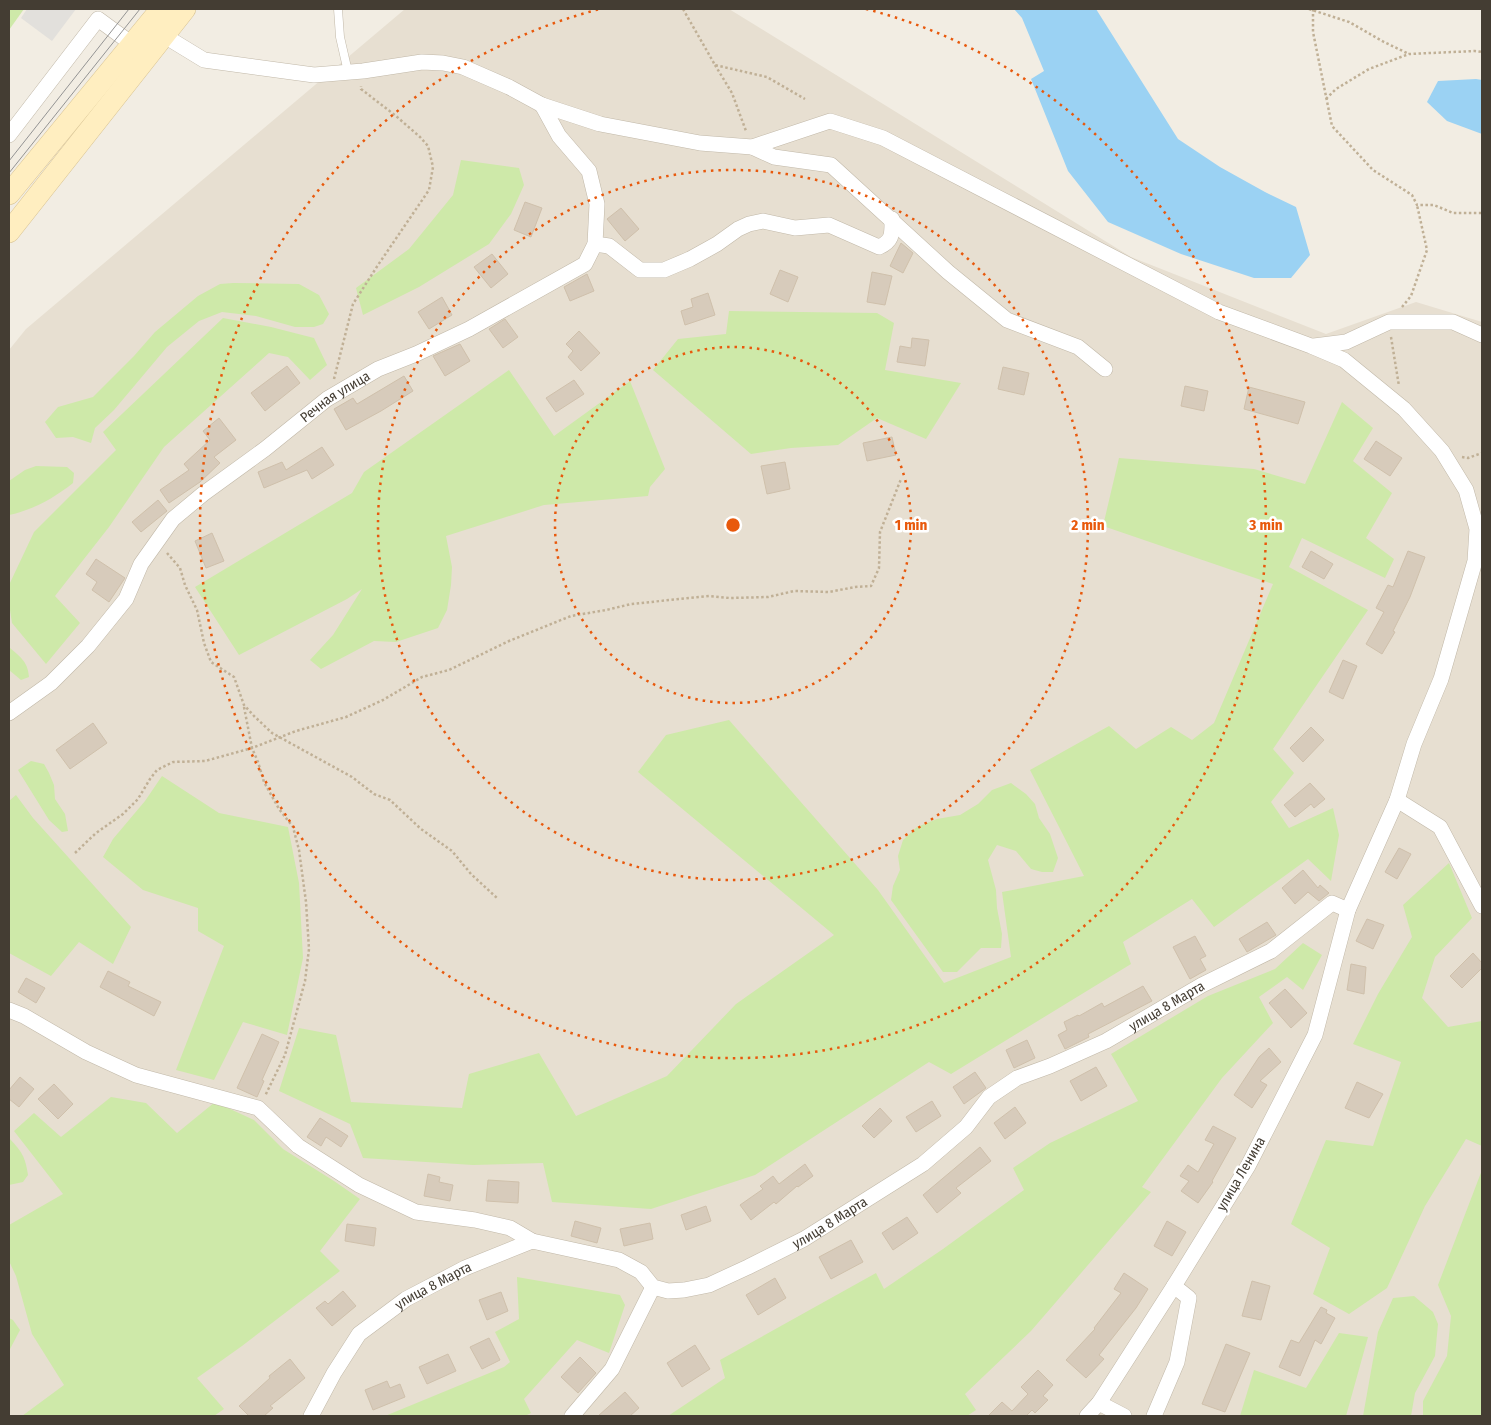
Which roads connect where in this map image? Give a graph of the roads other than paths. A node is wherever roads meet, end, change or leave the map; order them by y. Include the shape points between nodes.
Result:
1 (161, 9) edge
2 (185, 9) edge
3 (338, 9) edge
4 (163, 35) junction
5 (132, 44) junction
6 (351, 72) junction
7 (542, 104) junction
8 (9, 135) edge
9 (752, 147) junction
10 (9, 194) edge
11 (892, 220) junction
12 (9, 232) edge
13 (595, 244) junction
14 (1482, 335) edge
15 (1311, 346) junction
16 (1105, 369) dead end
17 (9, 713) edge
18 (1397, 800) junction
19 (1482, 906) edge
20 (1348, 910) junction
21 (9, 1010) edge
22 (532, 1241) junction
23 (1174, 1286) junction
24 (653, 1287) junction
25 (1099, 1403) junction
26 (311, 1416) edge
27 (572, 1416) edge
28 (1087, 1416) edge
29 (1124, 1416) edge
30 (1154, 1416) edge

1 - 5 main road
2 - 4 main road
3 - 6 lane via 340,37
4 - 6 street via 204,60 314,75
4 - 12 main road
5 - 8 street via 98,19
5 - 10 main road
6 - 7 street via 422,62 443,63 463,67
7 - 9 street via 600,124 700,143
7 - 13 street, Речная улица via 560,136 589,171 597,204
9 - 11 street via 774,157 831,165
9 - 15 street, улица Ленина via 830,122 883,138 1219,312
11 - 13 street via 892,234 886,244 878,247 830,225 795,228 763,221 749,224 690,259 664,270 640,270 609,246
11 - 16 street via 1007,320 1078,347
13 - 17 street, Речная улица via 586,264 469,329 378,369 327,399 203,494 173,519 141,564 126,599 88,646 51,683
14 - 15 street via 1453,322 1389,322 1346,342
15 - 18 street, улица Ленина via 1344,360 1404,409 1442,451 1466,490 1477,529 1475,561 1441,679 1414,744
18 - 19 street via 1440,827
18 - 20 street, улица Ленина
20 - 23 street, улица Ленина via 1315,1035 1248,1166
20 - 24 street, улица 8 Марта via 1332,903 1271,951 1202,985 1106,1041 1017,1078 989,1097 966,1127 923,1164 804,1239 709,1285 668,1291
21 - 22 street via 86,1052 136,1074 258,1108 298,1146 359,1185 416,1212 510,1228
22 - 24 street via 619,1260 641,1272
22 - 26 street, улица 8 Марта via 465,1268 406,1299 359,1334
23 - 25 street, улица Ленина
23 - 30 street via 1189,1298 1177,1362
24 - 27 street via 612,1369
25 - 28 street, улица Ленина
25 - 29 street

